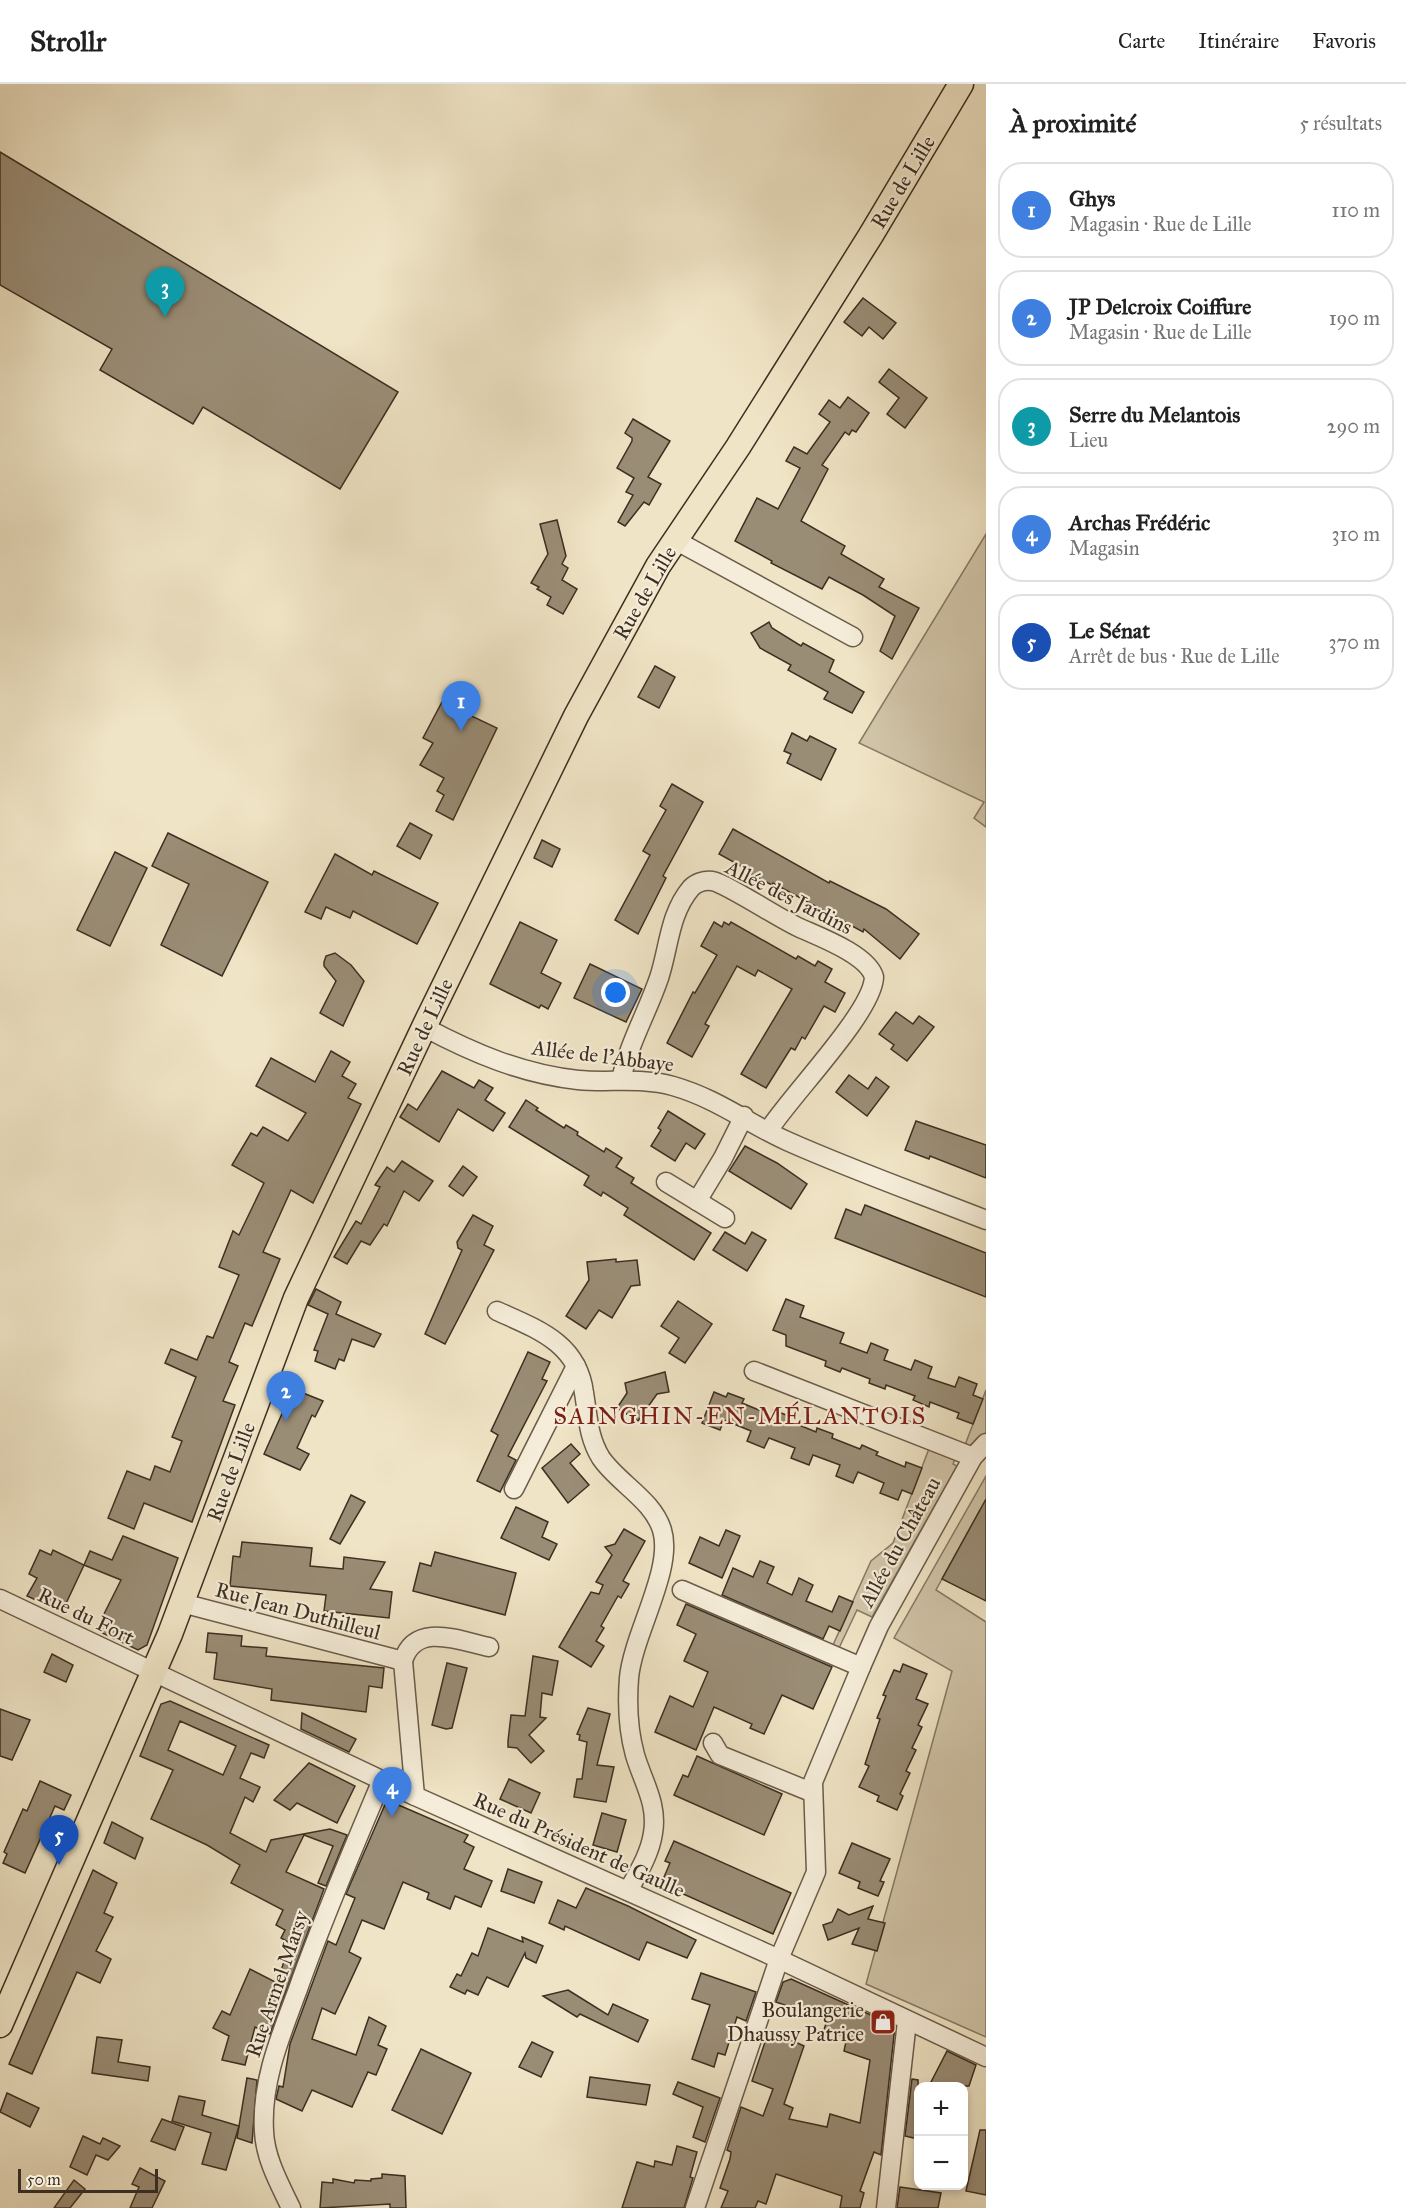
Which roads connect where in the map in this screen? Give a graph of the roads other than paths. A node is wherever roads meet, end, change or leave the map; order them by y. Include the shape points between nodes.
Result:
1 (961, 84) edge
2 (675, 540) junction
3 (853, 637) dead end
4 (424, 1027) junction
5 (621, 1080) junction
6 (744, 1116) junction
7 (768, 1131) junction
8 (666, 1182) dead end
9 (697, 1201) junction
10 (725, 1218) dead end
11 (986, 1220) edge
12 (497, 1311) dead end
13 (576, 1366) junction
14 (754, 1371) dead end
15 (980, 1450) edge
16 (514, 1489) dead end
17 (682, 1590) dead end
18 (0, 1599) edge
19 (182, 1604) junction
20 (489, 1647) dead end
21 (403, 1661) junction
22 (861, 1667) junction
23 (153, 1674) junction
24 (713, 1743) dead end
25 (382, 1780) junction
26 (811, 1792) junction
27 (415, 1796) junction
28 (628, 1891) junction
29 (779, 1959) junction
30 (907, 2020) junction
31 (0, 2025) edge
32 (986, 2057) edge
33 (291, 2208) edge
34 (695, 2208) edge
35 (886, 2208) edge

1 - 2 main road, Rue de Lille via 871,235
2 - 3 street
2 - 4 main road, Rue de Lille via 576,716
4 - 5 street, Allée de l'Abbaye via 470,1052 516,1068 579,1080
4 - 19 main road, Rue de Lille via 296,1298
5 - 6 street, Allée de l'Abbaye via 672,1086
5 - 7 street, Allée des Jardins via 631,1041 658,980 673,923 692,887 704,882 718,883 772,915 836,945 868,966 874,977 871,990 843,1038 781,1110
6 - 7 street, Allée de l'Abbaye
6 - 9 street
7 - 11 street, Allée de l'Abbaye via 831,1161
8 - 9 street
9 - 10 street
12 - 13 street via 557,1340
13 - 16 street
13 - 28 street via 596,1448 610,1470 659,1520 665,1542 662,1566 635,1642 629,1676 630,1732 651,1797 654,1821 647,1854
14 - 15 street
15 - 22 street, Allée du Château via 879,1626
17 - 22 street
18 - 23 street, Rue du Fort
19 - 21 street, Rue Jean Duthilleul
19 - 23 main road, Rue de Lille
20 - 21 street, Rue Jean Duthilleul via 425,1637 411,1644
21 - 27 street, Rue Jean Duthilleul
22 - 26 street, Allée du Château
23 - 25 street, Rue du Président de Gaulle
23 - 31 main road, Rue de Lille
24 - 26 street via 720,1755
25 - 27 street, Rue du Président de Gaulle
25 - 33 street, Rue Armel Marsy via 321,1924 269,2078 264,2109 265,2141
26 - 29 street, Allée du Château via 816,1872
27 - 28 street, Rue du Président de Gaulle
28 - 29 street, Rue du Président de Gaulle
29 - 30 street, Rue du Président de Gaulle
29 - 34 street, Allée du Château
30 - 32 street, Rue du Président de Gaulle
30 - 35 street

